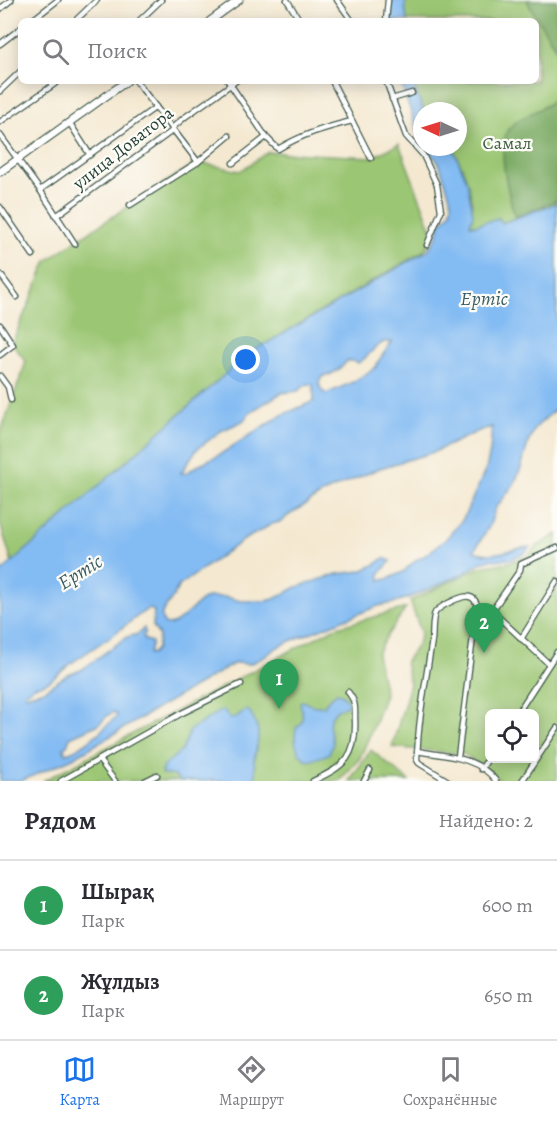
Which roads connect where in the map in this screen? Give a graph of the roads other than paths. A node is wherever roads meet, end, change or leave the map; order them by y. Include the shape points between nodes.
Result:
1 (11, 0) edge
2 (58, 0) edge
3 (97, 0) edge
4 (161, 0) edge
5 (239, 0) edge
6 (287, 0) edge
7 (337, 0) edge
8 (388, 0) edge
9 (0, 9) edge
10 (35, 18) edge
11 (78, 18) edge
12 (142, 18) edge
13 (214, 18) edge
14 (298, 18) edge
15 (350, 18) edge
16 (386, 18) edge
17 (18, 30) edge
18 (0, 44) edge
19 (18, 74) edge
20 (55, 84) edge
21 (123, 84) edge
22 (138, 84) edge
23 (229, 84) edge
24 (233, 84) edge
25 (334, 84) edge
26 (387, 84) edge
27 (0, 91) edge
28 (412, 93) dead end
29 (392, 99) junction
30 (156, 107) junction
31 (352, 121) junction
32 (0, 122) edge
33 (69, 122) junction
34 (172, 128) junction
35 (0, 135) edge
36 (229, 136) dead end
37 (266, 137) junction
38 (90, 155) junction
39 (371, 158) dead end
40 (18, 159) junction
41 (198, 162) junction
42 (233, 163) dead end
43 (0, 172) edge
44 (40, 190) junction
45 (130, 205) dead end
46 (0, 207) edge
47 (56, 216) junction
48 (75, 244) dead end
49 (427, 245) dead end
50 (33, 255) dead end
51 (0, 274) edge
52 (16, 297) dead end
53 (0, 325) edge
54 (0, 355) edge
55 (0, 376) edge
56 (11, 400) dead end
57 (557, 548) edge
58 (557, 581) edge
59 (521, 639) junction
60 (557, 652) edge
61 (549, 664) junction
62 (241, 684) dead end
63 (348, 692) dead end
64 (520, 709) edge
65 (557, 728) edge
66 (417, 751) junction
67 (458, 757) junction
68 (99, 760) junction
69 (485, 762) edge
70 (481, 768) junction
71 (370, 770) dead end
72 (157, 775) dead end
73 (61, 781) edge
74 (115, 781) edge
75 (145, 781) edge
76 (313, 781) edge
77 (364, 781) edge
78 (448, 781) edge
79 (496, 781) edge
80 (522, 781) edge

1 - 9 street
2 - 10 street
3 - 11 street
4 - 12 street
5 - 13 main road
6 - 14 street
7 - 15 street
8 - 16 street
17 - 18 street
19 - 27 street
20 - 32 street
21 - 33 main road
22 - 30 street
23 - 34 street, улица Доватора
24 - 37 street
25 - 31 street
26 - 29 street
28 - 29 street
29 - 49 street via 406,136 423,155 437,185 441,211
30 - 34 street
30 - 38 street
31 - 37 street via 311,132 278,148
31 - 39 street
33 - 38 street
33 - 40 main road
34 - 41 street
34 - 47 street, улица Доватора
35 - 40 street
36 - 41 street
37 - 42 street
38 - 44 street
40 - 43 main road
40 - 44 street
41 - 45 street
44 - 47 street
46 - 50 street
47 - 48 street
51 - 52 street
53 - 54 street via 13,345
55 - 56 street
57 - 59 street via 521,564 494,608 494,613
58 - 59 street
59 - 61 street
60 - 61 street
61 - 64 street
62 - 68 street
63 - 76 street via 354,699 354,747 342,765
65 - 80 street
66 - 67 street
66 - 67 street via 435,611 471,597 477,605
66 - 78 street via 419,763
67 - 70 street
68 - 73 street
68 - 74 street
69 - 70 street
70 - 79 street
71 - 77 street
72 - 75 street

